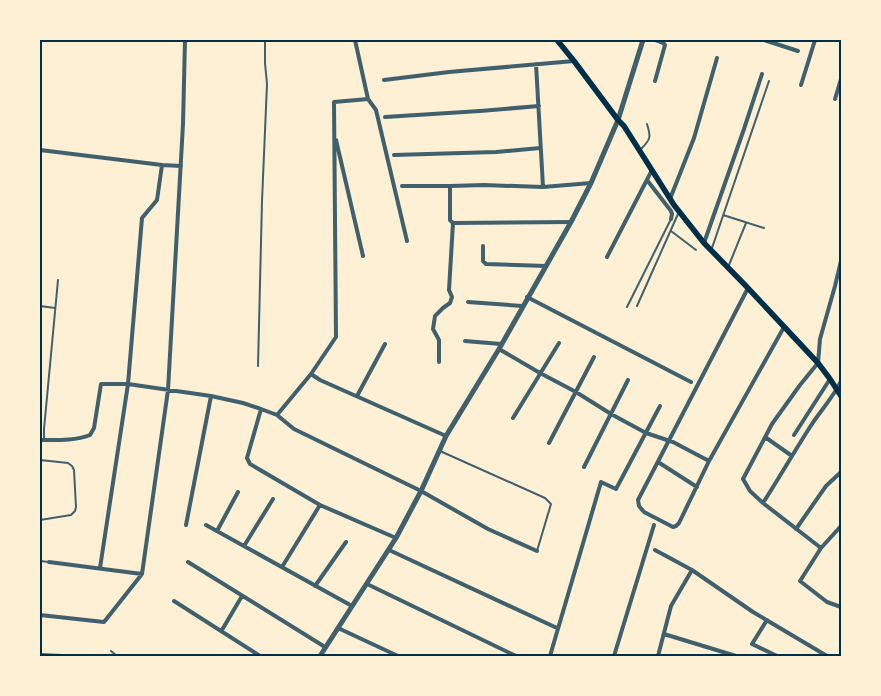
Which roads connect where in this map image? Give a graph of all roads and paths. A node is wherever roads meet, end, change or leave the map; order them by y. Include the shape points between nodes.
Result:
1 (185, 40) edge
2 (265, 40) edge
3 (354, 40) edge
4 (556, 40) edge
5 (644, 40) edge
6 (655, 40) edge
7 (764, 40) edge
8 (782, 40) edge
9 (815, 40) edge
10 (780, 46) junction
11 (798, 51) dead end
12 (717, 58) dead end
13 (574, 61) junction
14 (536, 64) junction
15 (762, 74) dead end
16 (841, 79) edge
17 (384, 80) dead end
18 (654, 81) dead end
19 (769, 81) dead end
20 (801, 85) dead end
21 (368, 99) junction
22 (835, 99) dead end
23 (539, 106) junction
24 (385, 117) dead end
25 (618, 120) junction
26 (647, 124) dead end
27 (334, 133) junction
28 (540, 148) junction
29 (40, 150) edge
30 (640, 151) junction
31 (394, 155) dead end
32 (162, 165) junction
33 (181, 166) junction
34 (652, 170) junction
35 (646, 180) junction
36 (591, 183) junction
37 (402, 186) dead end
38 (450, 186) junction
39 (543, 187) junction
40 (670, 199) junction
41 (679, 212) junction
42 (723, 215) junction
43 (671, 219) joint
44 (453, 222) junction
45 (571, 222) junction
46 (746, 223) junction
47 (764, 228) dead end
48 (671, 231) junction
49 (408, 241) dead end
50 (704, 243) junction
51 (483, 246) dead end
52 (696, 250) dead end
53 (711, 250) junction
54 (363, 256) dead end
55 (607, 257) dead end
56 (841, 261) edge
57 (546, 266) junction
58 (728, 267) junction
59 (58, 280) dead end
60 (748, 288) junction
61 (527, 297) junction
62 (468, 302) dead end
63 (40, 306) edge
64 (522, 306) junction
65 (638, 306) dead end
66 (627, 307) dead end
67 (55, 308) junction
68 (784, 327) junction
69 (465, 341) dead end
70 (559, 343) dead end
71 (385, 344) dead end
72 (500, 346) junction
73 (594, 357) dead end
74 (439, 362) dead end
75 (818, 363) junction
76 (258, 366) dead end
77 (540, 373) junction
78 (311, 374) junction
79 (830, 379) junction
80 (628, 380) dead end
81 (841, 381) edge
82 (690, 382) dead end
83 (128, 384) junction
84 (168, 390) junction
85 (837, 390) junction
86 (576, 392) junction
87 (211, 396) junction
88 (357, 396) junction
89 (841, 396) edge
90 (660, 406) dead end
91 (261, 408) junction
92 (611, 414) junction
93 (277, 415) junction
94 (513, 418) dead end
95 (646, 433) junction
96 (794, 435) dead end
97 (446, 436) junction
98 (765, 437) junction
99 (42, 440) edge
100 (669, 440) junction
101 (549, 443) dead end
102 (439, 451) junction
103 (792, 456) junction
104 (40, 460) edge
105 (709, 461) junction
106 (658, 462) junction
107 (584, 467) dead end
108 (841, 472) edge
109 (697, 486) junction
110 (421, 491) junction
111 (238, 492) dead end
112 (273, 499) dead end
113 (764, 503) junction
114 (320, 505) junction
115 (40, 520) edge
116 (186, 525) dead end
117 (206, 525) dead end
118 (654, 525) dead end
119 (841, 526) edge
120 (796, 528) junction
121 (217, 531) junction
122 (396, 538) junction
123 (346, 542) dead end
124 (244, 546) junction
125 (821, 548) junction
126 (389, 550) junction
127 (655, 550) dead end
128 (538, 551) joint
129 (40, 561) edge
130 (48, 562) joint
131 (188, 562) dead end
132 (282, 567) junction
133 (100, 568) junction
134 (692, 570) junction
135 (142, 574) junction
136 (367, 584) junction
137 (315, 586) junction
138 (242, 596) junction
139 (174, 601) dead end
140 (352, 606) junction
141 (841, 607) edge
142 (40, 615) edge
143 (767, 620) junction
144 (338, 628) junction
145 (557, 628) junction
146 (222, 630) junction
147 (664, 634) junction
148 (325, 647) junction
149 (111, 652) dead end
150 (40, 655) edge
151 (62, 656) edge
152 (117, 656) edge
153 (260, 656) edge
154 (321, 656) edge
155 (398, 656) edge
156 (516, 656) edge
157 (550, 656) edge
158 (614, 656) edge
159 (658, 656) edge
160 (736, 656) edge
161 (778, 656) edge
162 (827, 656) edge

1 - 33 street
2 - 76 lane via 267,85
3 - 21 street
4 - 13 main road
5 - 25 street
6 - 18 street via 665,45
7 - 10 street
8 - 10 street
9 - 20 street
10 - 11 street
12 - 40 street via 694,138
13 - 14 street
13 - 25 main road
14 - 17 street
14 - 23 street
15 - 50 street
16 - 22 street
19 - 42 lane
21 - 27 street via 334,102
21 - 49 street via 376,110
23 - 24 street
23 - 28 street
25 - 30 main road
25 - 36 street
26 - 30 lane via 651,135
27 - 54 street
27 - 78 street via 336,337
28 - 31 street
28 - 39 street
29 - 32 street
30 - 34 main road
32 - 33 street
32 - 83 street via 157,200 142,218
33 - 84 street
34 - 35 street
34 - 40 main road
35 - 43 street via 671,211
35 - 55 street
36 - 39 street
36 - 45 street
37 - 38 street
38 - 39 street
38 - 44 street via 450,220
40 - 41 main road
41 - 48 lane
41 - 50 main road
42 - 46 lane
42 - 53 lane
43 - 66 lane
44 - 45 street
44 - 74 street via 449,290 452,297 450,303 435,316 433,329 439,340
45 - 57 street
46 - 47 lane
46 - 58 lane
48 - 52 lane
48 - 65 lane
50 - 53 main road
51 - 57 street via 486,264
53 - 58 main road
56 - 75 street via 820,339
57 - 61 street
58 - 60 main road
59 - 67 lane
60 - 68 main road
60 - 100 street
61 - 64 street
61 - 82 street
62 - 64 street
63 - 67 lane
64 - 72 street
67 - 99 lane
68 - 75 main road
68 - 105 street
69 - 72 street
70 - 77 street
71 - 88 street
72 - 77 street
72 - 97 street
73 - 86 street
75 - 79 main road
75 - 98 street
77 - 86 street
77 - 94 street
78 - 88 street
78 - 93 street
79 - 85 main road
79 - 96 street
80 - 92 street
81 - 85 street
83 - 84 street
83 - 99 street via 101,384 90,435
83 - 133 street
84 - 87 street
84 - 135 street
85 - 89 main road
85 - 103 street
86 - 92 street
86 - 101 street
87 - 91 street
87 - 116 street
88 - 97 street
90 - 95 street
91 - 93 street
91 - 114 street via 248,461
92 - 95 street
92 - 107 street
93 - 110 street via 294,429
95 - 100 street
95 - 145 street via 616,489 601,482
97 - 102 street
98 - 103 street
98 - 113 street via 743,479 750,491
100 - 105 street
100 - 106 street
102 - 110 street
102 - 128 lane via 545,498 551,504
103 - 113 street
104 - 115 lane via 72,466 76,507 71,515
105 - 109 street
106 - 109 street
106 - 109 street via 638,500 644,512 676,526
108 - 120 street via 826,486
110 - 122 street
110 - 128 street via 488,529
111 - 121 street
112 - 124 street
113 - 120 street
114 - 122 street
114 - 132 street
117 - 121 street
118 - 158 street
119 - 125 street
120 - 125 street
121 - 124 street
122 - 126 street
123 - 137 street
124 - 132 street
125 - 141 street via 800,582 827,602
126 - 136 street
126 - 145 street
127 - 134 street
129 - 130 lane
130 - 133 street
131 - 138 street
132 - 137 street
133 - 135 street
134 - 143 street
134 - 147 street via 671,606
135 - 142 street via 104,622
136 - 140 street
136 - 156 street
137 - 140 street
138 - 146 street
138 - 148 street
139 - 146 street
140 - 144 street
143 - 161 street via 752,644
143 - 162 street
144 - 148 street
144 - 155 street
145 - 157 street
146 - 153 street
147 - 159 street
147 - 160 street
148 - 154 street
149 - 152 lane
150 - 151 street

